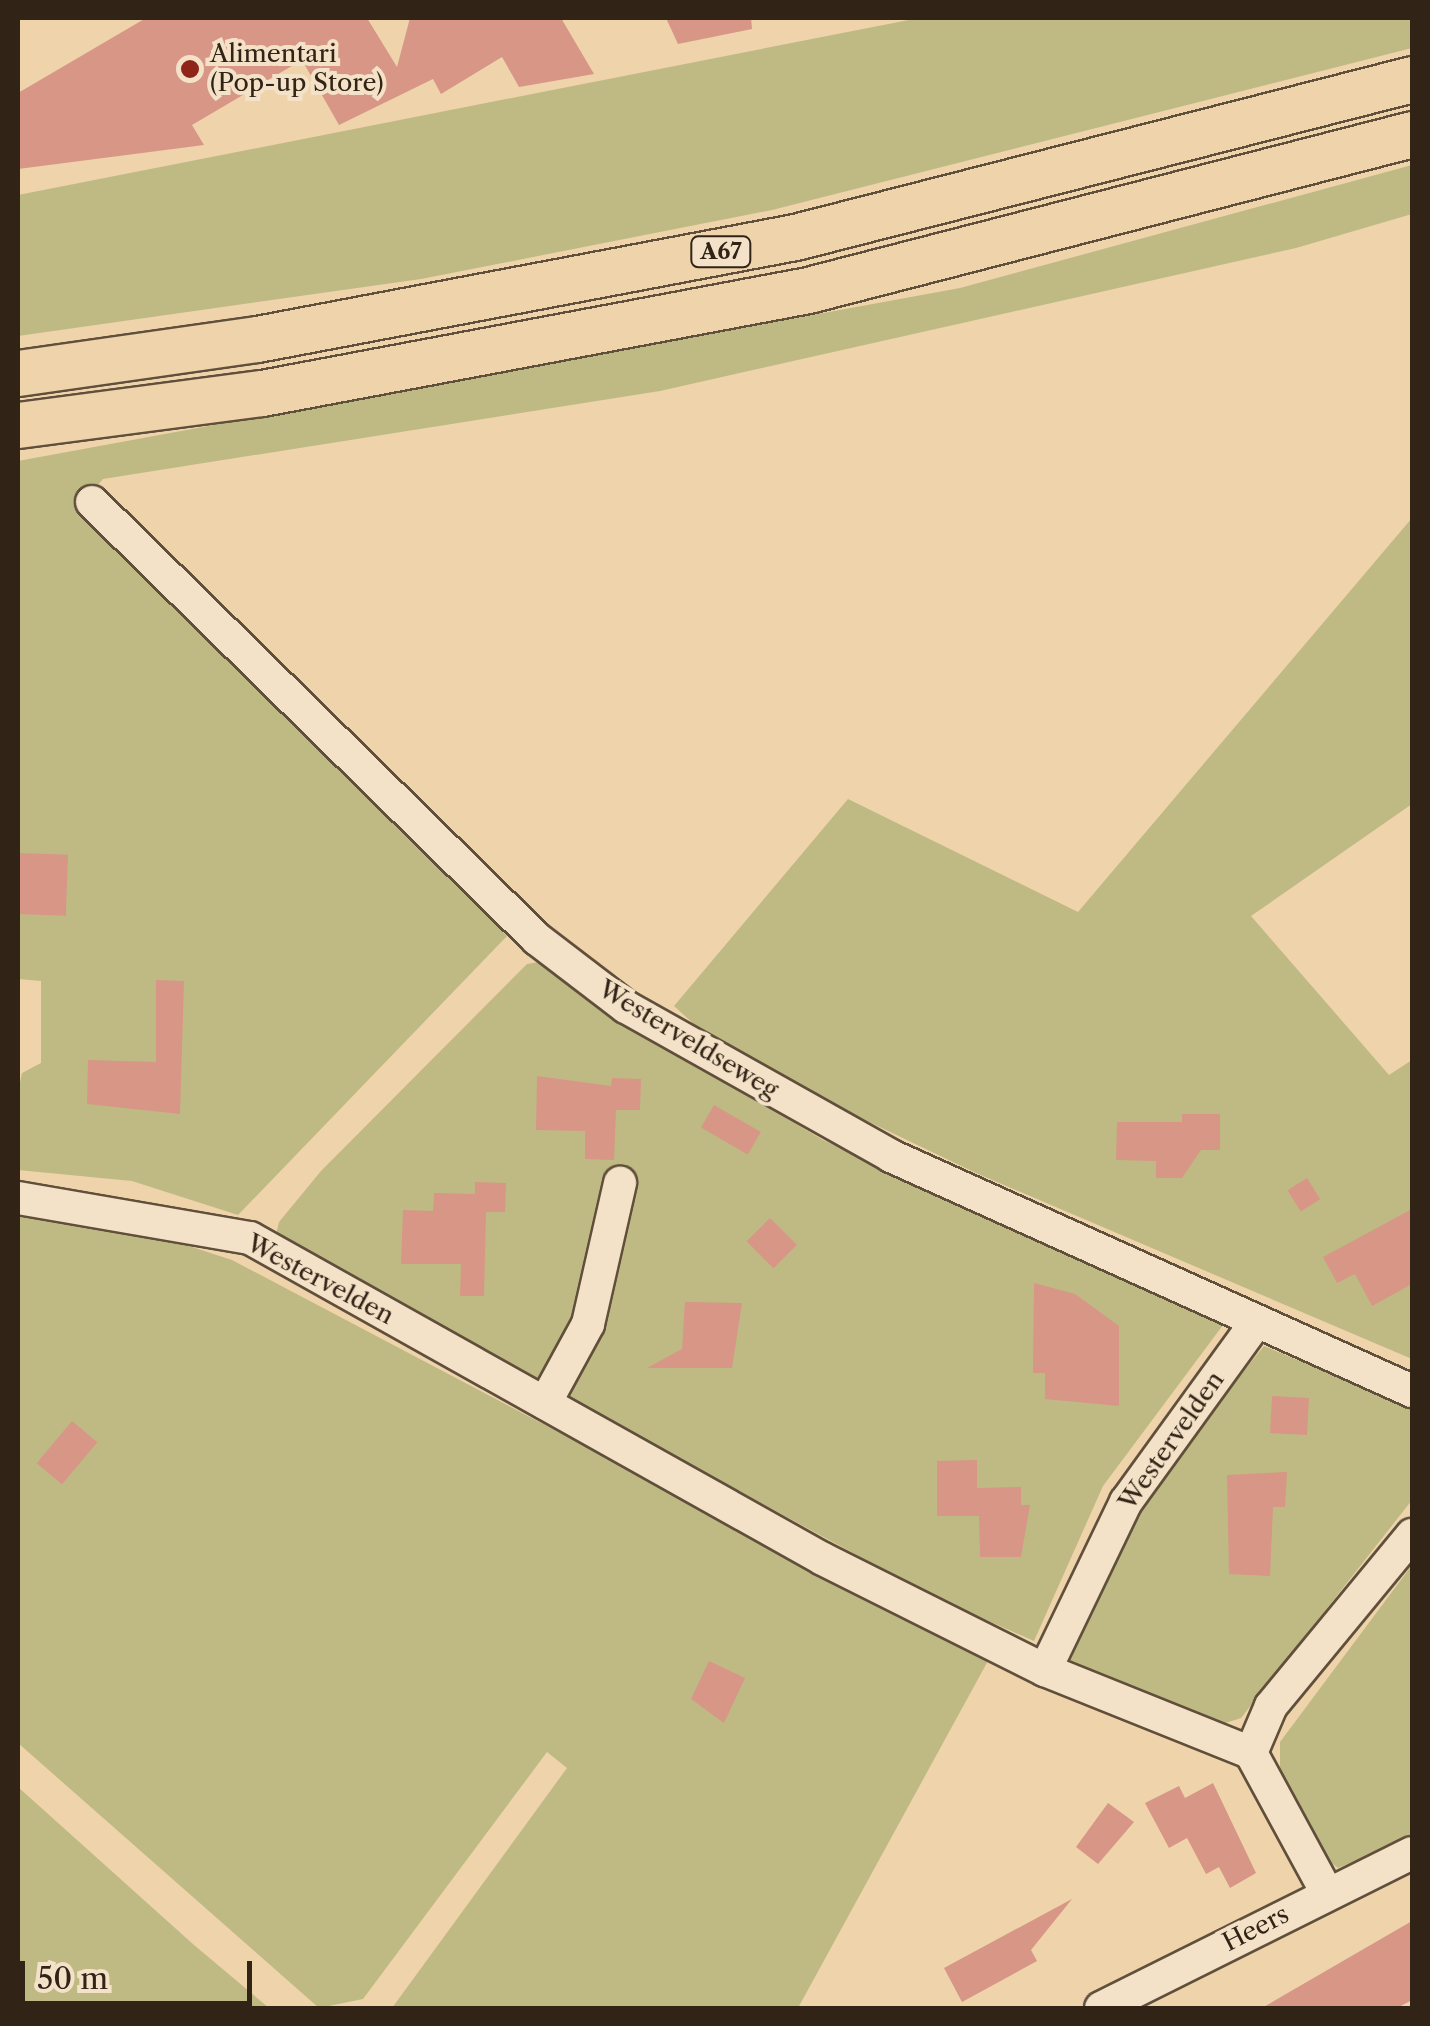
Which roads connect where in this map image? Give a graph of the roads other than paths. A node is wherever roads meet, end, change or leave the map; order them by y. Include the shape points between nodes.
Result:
1 (1412, 80) edge
2 (1412, 134) edge
3 (18, 372) edge
4 (18, 426) edge
5 (92, 502) dead end
6 (620, 1184) dead end
7 (18, 1198) edge
8 (1255, 1324) junction
9 (1412, 1391) edge
10 (545, 1403) junction
11 (1412, 1535) edge
12 (1045, 1670) junction
13 (1251, 1753) junction
14 (1412, 1853) edge
15 (1326, 1893) junction
16 (1101, 2008) edge

1 - 3 highway, A67 via 795,237 276,336
2 - 4 highway, A67 via 808,290 281,390
5 - 8 street, Westerveldseweg via 537,940 626,1008 890,1156
6 - 10 street via 588,1324
7 - 10 street, Westervelden via 250,1238
8 - 9 street, Westerveldseweg
8 - 12 street, Westervelden via 1126,1502
10 - 12 street, Westervelden
11 - 13 street via 1270,1706
12 - 13 street, Westervelden
13 - 15 street
14 - 15 street, Heers
15 - 16 street, Heers

